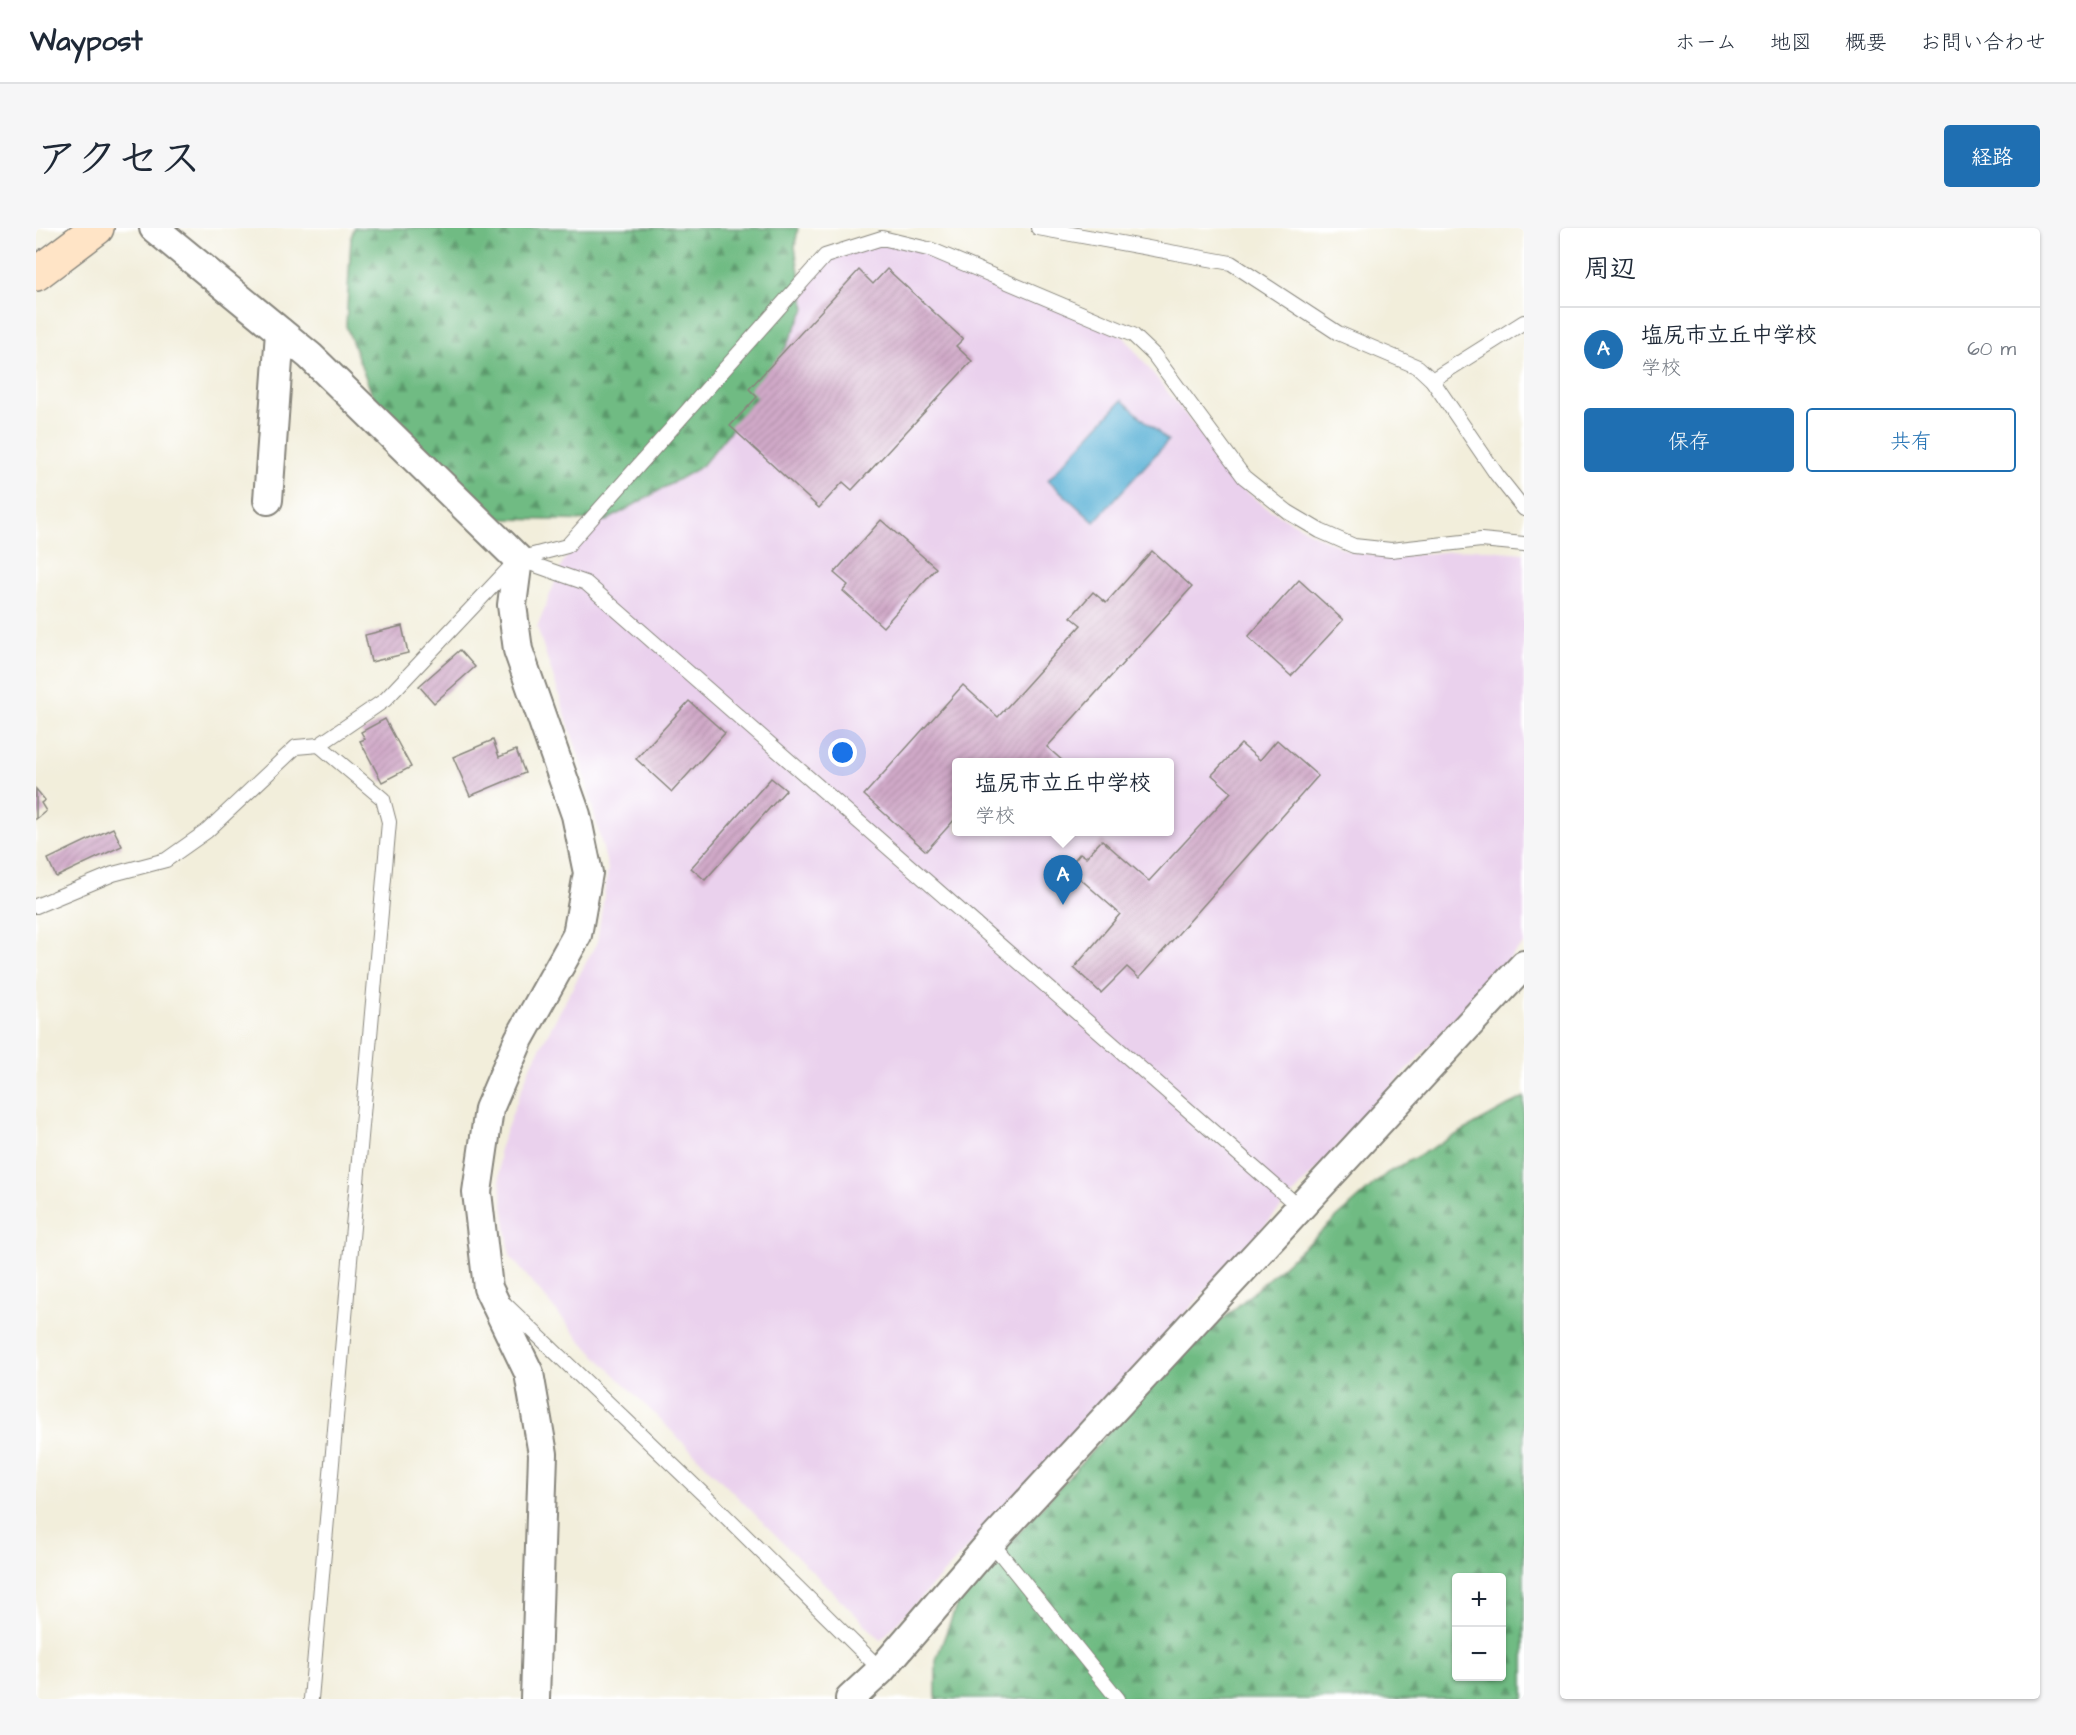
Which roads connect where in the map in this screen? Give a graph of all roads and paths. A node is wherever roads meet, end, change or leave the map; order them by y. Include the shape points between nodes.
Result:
1 (97, 228) edge
2 (154, 228) edge
3 (1038, 228) edge
4 (36, 274) edge
5 (1524, 322) edge
6 (280, 332) junction
7 (1432, 380) junction
8 (268, 500) dead end
9 (1524, 509) edge
10 (1524, 544) edge
11 (518, 559) junction
12 (319, 745) junction
13 (36, 906) edge
14 (1524, 965) edge
15 (1299, 1207) junction
16 (488, 1288) junction
17 (991, 1542) junction
18 (881, 1670) junction
19 (311, 1699) edge
20 (535, 1699) edge
21 (850, 1699) edge
22 (1118, 1699) edge

1 - 4 main road
2 - 6 street
3 - 7 lane via 1231,263 1338,333 1418,367
5 - 7 lane
6 - 8 street
6 - 11 street via 310,356
7 - 9 lane
10 - 11 lane via 1481,540 1391,550 1354,546 1320,531 1288,512 1244,477 1154,355 1133,335 932,250 882,238 825,256 567,546
11 - 12 lane via 385,700
11 - 15 lane via 586,583
11 - 16 street via 512,605 518,650 576,815 588,873 577,935 519,1039 489,1109 477,1192
12 - 13 lane via 296,747 207,831 166,860 113,874
12 - 19 lane via 383,799 389,822
14 - 15 street
15 - 17 street
16 - 18 lane
16 - 20 street via 529,1373 543,1454
17 - 18 street
17 - 22 lane
18 - 21 street

